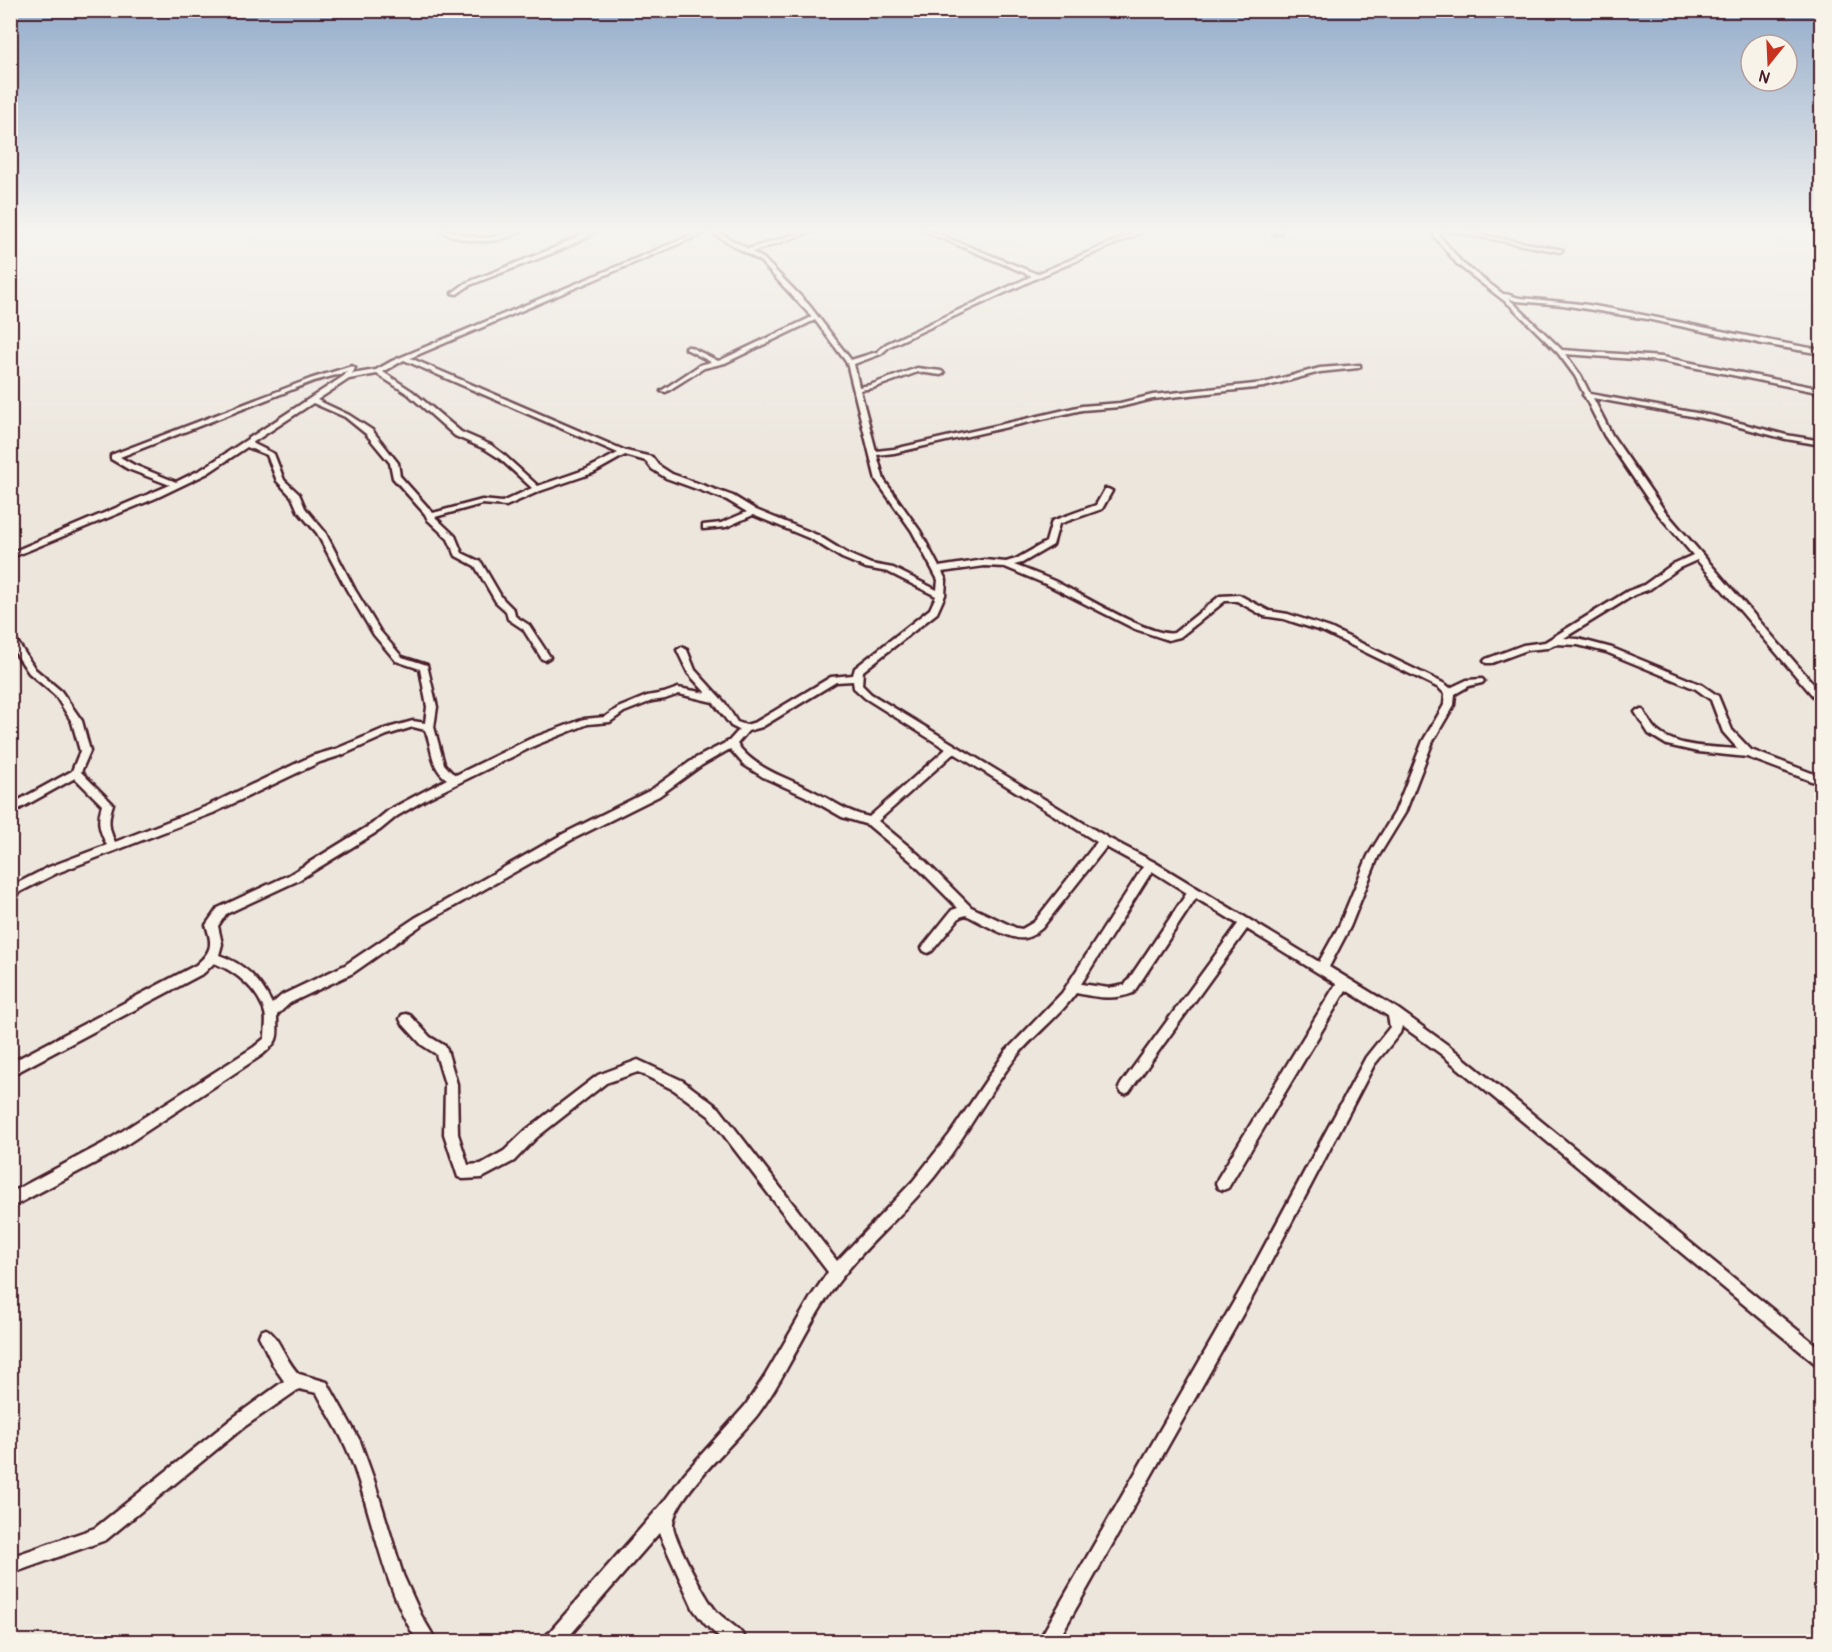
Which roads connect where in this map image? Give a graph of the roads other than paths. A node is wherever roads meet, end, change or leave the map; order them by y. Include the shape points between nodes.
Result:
1 (526, 307) edge
2 (808, 307) edge
3 (969, 307) edge
4 (1513, 307) edge
5 (1588, 307) edge
6 (815, 318) junction
7 (688, 348) dead end
8 (1560, 352) junction
9 (1821, 352) edge
10 (405, 358) junction
11 (717, 363) junction
12 (850, 363) junction
13 (1358, 366) dead end
14 (378, 372) junction
15 (941, 373) dead end
16 (347, 376) junction
17 (856, 389) junction
18 (664, 391) dead end
19 (1821, 391) edge
20 (1586, 395) junction
21 (312, 400) junction
22 (1821, 443) edge
23 (245, 444) junction
24 (624, 453) junction
25 (873, 454) junction
26 (176, 485) junction
27 (537, 489) junction
28 (1108, 491) dead end
29 (753, 512) junction
30 (430, 516) junction
31 (706, 527) dead end
32 (10, 556) edge
33 (1698, 556) junction
34 (1006, 565) junction
35 (938, 570) junction
36 (941, 595) junction
37 (10, 637) edge
38 (1554, 641) junction
39 (682, 650) dead end
40 (545, 657) dead end
41 (1490, 661) dead end
42 (856, 678) junction
43 (1479, 681) dead end
44 (1450, 693) junction
45 (717, 699) junction
46 (1821, 700) edge
47 (1640, 712) dead end
48 (429, 723) junction
49 (745, 729) junction
50 (732, 744) junction
51 (952, 749) junction
52 (1748, 753) junction
53 (76, 773) junction
54 (455, 779) junction
55 (1821, 781) edge
56 (10, 810) edge
57 (872, 821) junction
58 (1104, 840) junction
59 (112, 847) junction
60 (1150, 865) junction
61 (1194, 892) junction
62 (10, 893) edge
63 (967, 910) junction
64 (1245, 922) junction
65 (928, 948) dead end
66 (213, 958) junction
67 (1321, 970) junction
68 (1344, 982) junction
69 (1074, 988) junction
70 (271, 1013) junction
71 (1394, 1013) junction
72 (406, 1019) dead end
73 (1396, 1029) junction
74 (1418, 1030) junction
75 (10, 1070) edge
76 (1125, 1088) dead end
77 (1223, 1183) dead end
78 (10, 1201) edge
79 (837, 1272) junction
80 (266, 1336) dead end
81 (1821, 1359) edge
82 (296, 1382) junction
83 (669, 1509) junction
84 (10, 1566) edge
85 (428, 1641) edge
86 (552, 1641) edge
87 (738, 1641) edge
88 (1047, 1641) edge

1 - 10 street
2 - 6 street
3 - 12 street via 895,341 879,353
4 - 8 street
5 - 9 street
6 - 11 street
6 - 12 street
7 - 11 street
8 - 19 street via 1662,359
8 - 20 street
10 - 14 street
10 - 24 street
11 - 18 street via 702,366
12 - 17 street
13 - 25 street via 1320,370 1264,385 1082,408
14 - 16 street
14 - 27 street via 416,396 459,434 515,466
15 - 17 street via 917,370
16 - 21 street
16 - 26 street via 352,368 114,457
17 - 25 street
20 - 22 street
20 - 33 street via 1636,476
21 - 23 street
21 - 30 street via 347,416 369,432 394,463 396,476
23 - 26 street
23 - 48 street via 270,454 281,481 321,532 351,590 388,648 399,659 424,667 432,707
24 - 27 street via 590,471
24 - 29 street via 649,459 669,476 730,498
25 - 35 street via 880,480
26 - 32 street
27 - 30 street via 503,504 482,502
28 - 34 street via 1099,507 1055,523 1050,543
29 - 31 street via 723,525
29 - 36 street via 803,532 845,556 890,570
30 - 40 street via 452,538 459,554 478,564 511,617 526,627
33 - 38 street
33 - 46 street
34 - 35 street
34 - 44 street via 1138,627 1168,637 1177,635 1223,598 1239,598 1267,614 1327,630
35 - 36 street
36 - 42 street via 934,611 858,670
37 - 53 street via 32,671 58,693 77,721 85,751
38 - 41 street
38 - 52 street via 1609,650 1699,687 1715,698 1728,732
39 - 45 street via 691,671
42 - 49 street via 834,679 759,725
42 - 51 street via 857,686 868,696
43 - 44 street
44 - 67 street via 1449,705 1428,741 1400,813 1373,856 1344,927
45 - 49 street via 734,724
45 - 54 street via 678,691 650,698 607,720 587,721 533,742
47 - 52 street via 1653,733 1667,741 1714,752
48 - 54 street via 440,768 444,775
48 - 59 street via 384,732 316,759 209,810
49 - 50 street
50 - 57 street via 759,772 809,792 846,816
50 - 70 street via 698,762 655,793 567,837 419,921 349,969 286,999
51 - 57 street
51 - 58 street
52 - 55 street
53 - 56 street
53 - 59 street via 108,804 104,834
54 - 66 street via 393,813 293,878 222,911 212,925 218,943
57 - 63 street
58 - 60 street
58 - 63 street via 1038,925 1024,934
59 - 62 street via 53,870
60 - 61 street
60 - 69 street
61 - 64 street
61 - 69 street via 1129,989 1111,994
63 - 65 street via 956,913
64 - 67 street
64 - 76 street
66 - 70 street via 231,963 249,975
66 - 75 street via 200,969
67 - 68 street
68 - 71 street
68 - 77 street
69 - 79 street via 1021,1041 939,1160
70 - 78 street via 271,1040 258,1051 107,1149
71 - 73 street
71 - 74 street
72 - 79 street via 426,1041 441,1050 451,1084 451,1134 463,1172 482,1172 509,1156 602,1079 638,1066 668,1078 714,1112
73 - 74 street
73 - 88 street via 1370,1061 1249,1289
74 - 81 street
79 - 83 street via 760,1398
80 - 82 street
82 - 84 street via 239,1422 100,1533
82 - 85 street via 322,1387 357,1454 390,1565 415,1623
83 - 86 street
83 - 87 street via 665,1526 670,1543 700,1604

